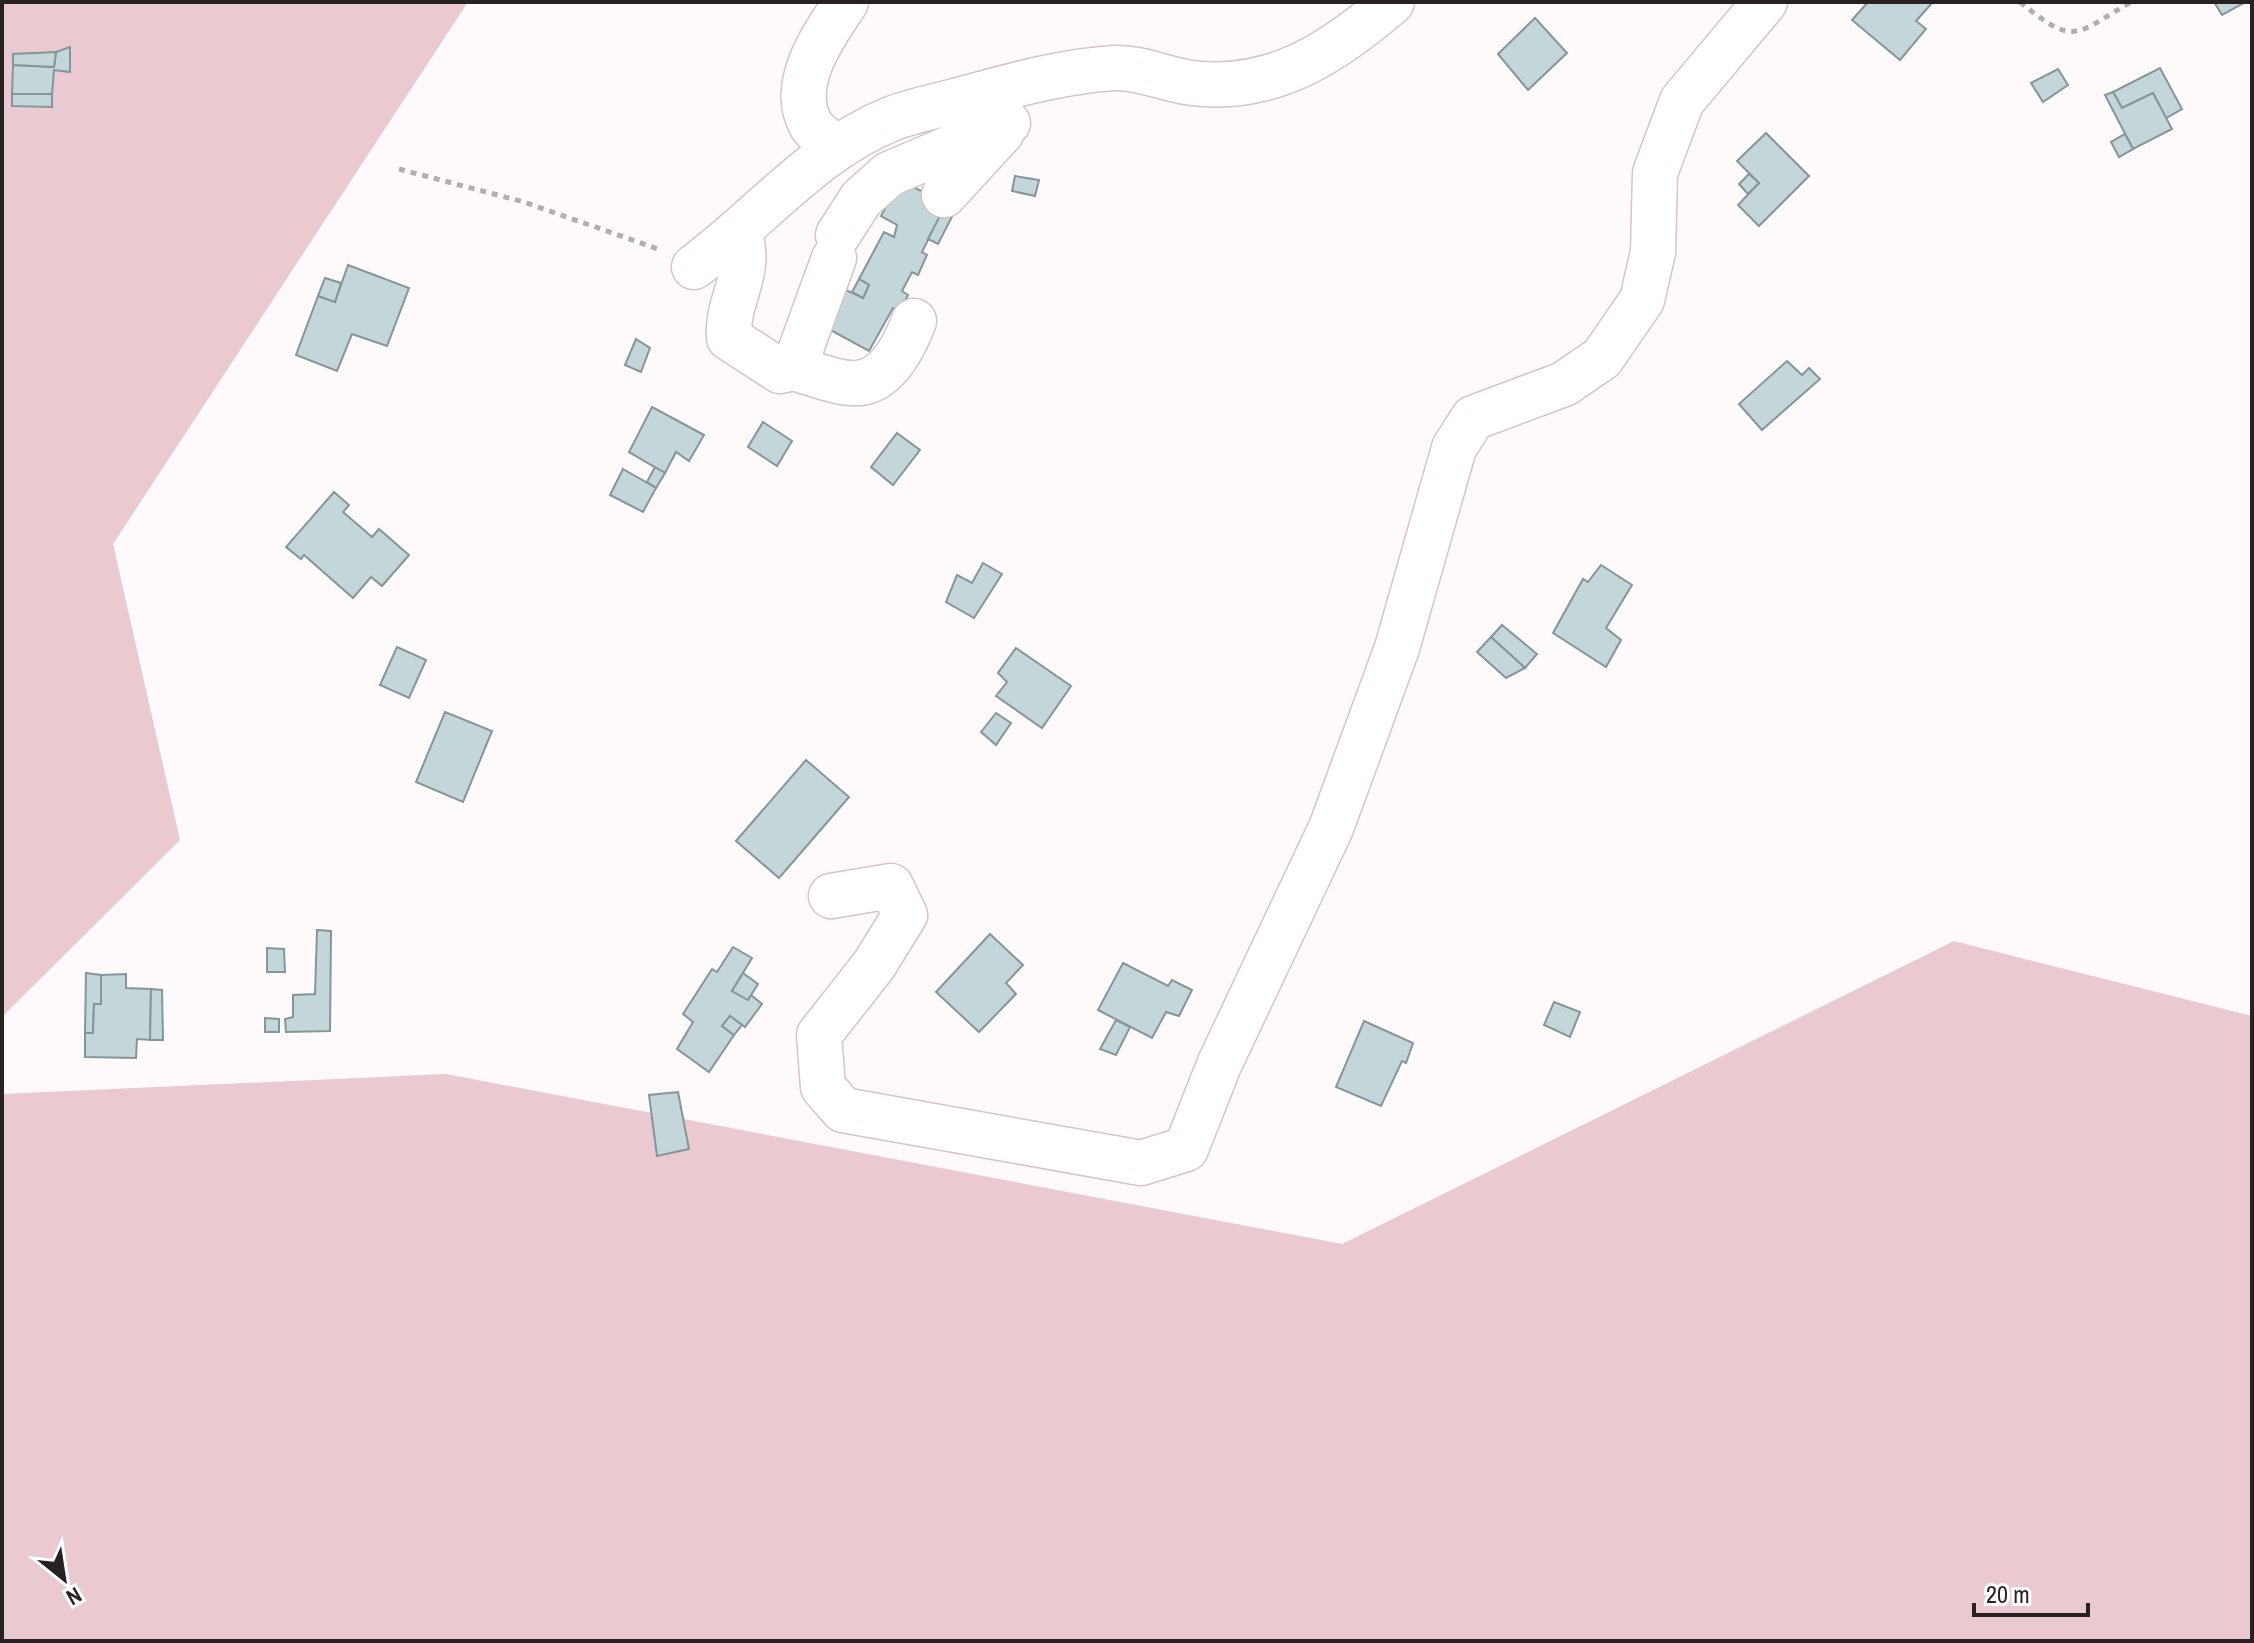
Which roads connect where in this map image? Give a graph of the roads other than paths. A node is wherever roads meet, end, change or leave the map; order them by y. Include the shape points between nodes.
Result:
1 (846, 2) edge
2 (1392, 2) edge
3 (1765, 2) edge
4 (1016, 103) junction
5 (834, 147) junction
6 (944, 195) dead end
7 (739, 233) junction
8 (694, 267) road end
9 (914, 321) dead end
10 (794, 368) junction
11 (831, 896) dead end

1 - 5 lane via 820,40 804,87 812,127
2 - 4 lane via 1346,41 1288,73 1242,85 1192,83 1119,67
3 - 11 lane via 1682,101 1655,173 1653,252 1642,300 1602,358 1564,384 1473,418 1454,448 1397,648 1331,828 1219,1065 1186,1149 1141,1163 843,1110 823,1087 819,1035 905,915 891,886
4 - 5 lane via 892,118
4 - 6 lane
4 - 10 lane via 889,174 861,199 836,247
5 - 7 lane
7 - 8 lane
7 - 10 lane via 744,274 728,320 729,338 780,371
9 - 10 lane via 893,364 869,378 852,384

